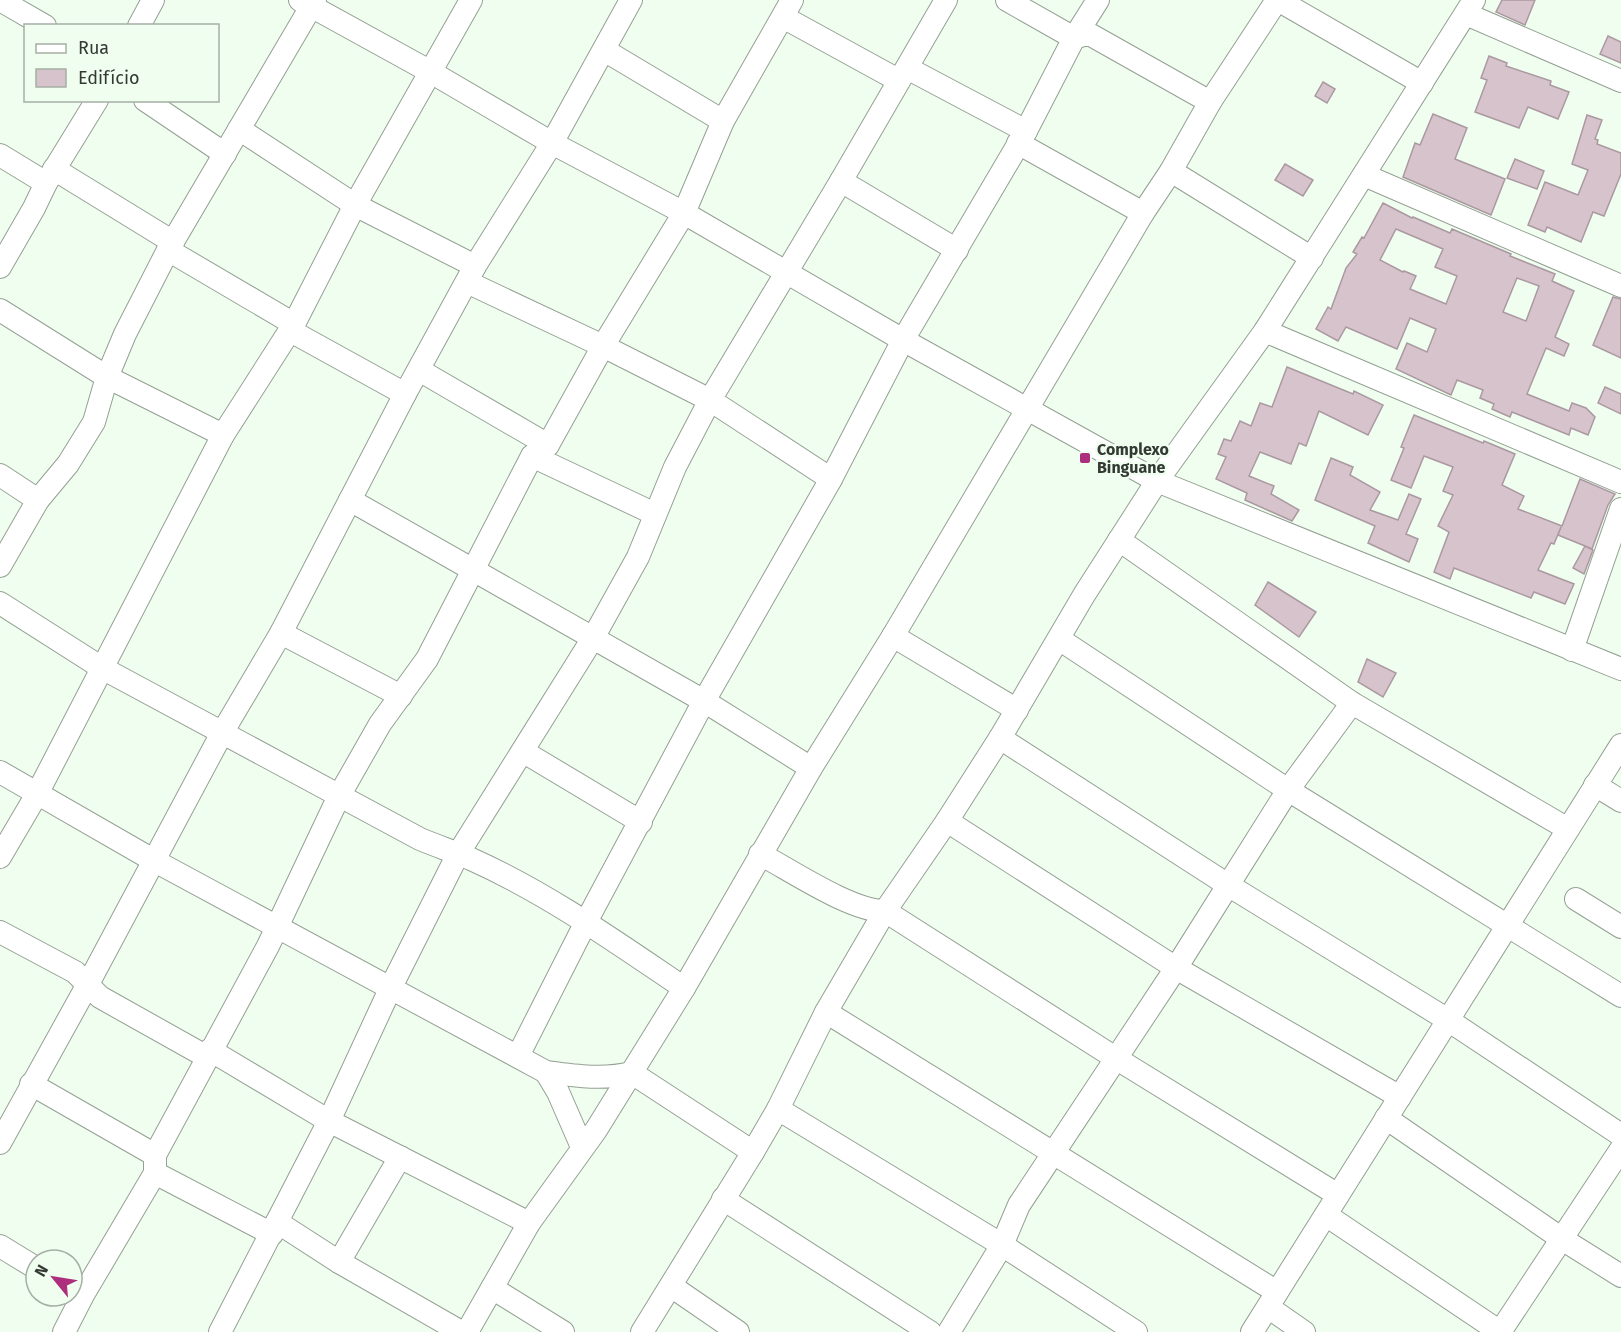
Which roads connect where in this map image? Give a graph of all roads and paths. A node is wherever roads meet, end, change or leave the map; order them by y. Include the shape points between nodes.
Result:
1 (0, 0) edge
2 (153, 0) edge
3 (471, 0) edge
4 (631, 0) edge
5 (946, 0) edge
6 (1007, 0) edge
7 (1098, 0) edge
8 (1278, 0) edge
9 (309, 2) edge
10 (786, 6) edge
11 (1470, 7) edge
12 (42, 24) edge
13 (140, 24) edge
14 (1074, 38) junction
15 (603, 50) junction
16 (429, 71) junction
17 (903, 74) junction
18 (1621, 81) edge
19 (1422, 83) junction
20 (96, 102) edge
21 (148, 102) edge
22 (1210, 102) junction
23 (723, 121) junction
24 (239, 129) junction
25 (1022, 137) junction
26 (552, 143) junction
27 (225, 154) junction
28 (0, 155) edge
29 (1171, 171) junction
30 (1364, 175) junction
31 (50, 176) junction
32 (842, 181) junction
33 (355, 205) junction
34 (684, 213) junction
35 (1143, 213) junction
36 (171, 246) junction
37 (957, 250) junction
38 (1312, 258) junction
39 (0, 267) edge
40 (786, 273) junction
41 (471, 274) junction
42 (1621, 286) edge
43 (0, 310) edge
44 (292, 327) junction
45 (1265, 331) junction
46 (903, 340) junction
47 (603, 346) junction
48 (419, 370) junction
49 (107, 377) junction
50 (405, 394) junction
51 (710, 400) junction
52 (1026, 409) junction
53 (224, 435) junction
54 (540, 450) junction
55 (0, 475) edge
56 (831, 478) junction
57 (1157, 481) junction
58 (1621, 482) edge
59 (38, 500) junction
60 (350, 500) junction
61 (1621, 509) edge
62 (655, 514) junction
63 (1119, 540) junction
64 (0, 566) edge
65 (473, 572) junction
66 (0, 603) edge
67 (281, 633) junction
68 (893, 636) junction
69 (593, 638) junction
70 (1059, 639) junction
71 (1572, 650) junction
72 (102, 668) junction
73 (1621, 669) edge
74 (401, 696) junction
75 (704, 701) junction
76 (1352, 702) junction
77 (1017, 710) junction
78 (222, 733) junction
79 (1000, 738) junction
80 (1621, 745) edge
81 (524, 752) junction
82 (811, 768) junction
83 (0, 772) edge
84 (1595, 785) junction
85 (1288, 790) junction
86 (37, 794) junction
87 (339, 796) junction
88 (1621, 801) edge
89 (947, 820) junction
90 (641, 822) junction
91 (1568, 829) junction
92 (458, 854) junction
93 (760, 854) junction
94 (0, 857) edge
95 (153, 860) junction
96 (1228, 885) junction
97 (1576, 899) dead end
98 (885, 910) junction
99 (586, 922) junction
100 (276, 925) junction
101 (1507, 926) junction
102 (1621, 927) edge
103 (0, 932) edge
104 (1176, 968) junction
105 (88, 984) junction
106 (391, 987) junction
107 (684, 988) junction
108 (1621, 996) edge
109 (826, 1012) junction
110 (1448, 1020) junction
111 (209, 1054) junction
112 (518, 1056) junction
113 (1117, 1059) junction
114 (546, 1072) junction
115 (632, 1072) junction
116 (32, 1084) junction
117 (1400, 1097) junction
118 (778, 1109) junction
119 (1386, 1118) junction
120 (329, 1121) junction
121 (1621, 1135) edge
122 (0, 1143) edge
123 (582, 1147) junction
124 (1621, 1149) edge
125 (1053, 1151) junction
126 (753, 1152) junction
127 (400, 1157) junction
128 (155, 1164) junction
129 (1338, 1195) junction
130 (723, 1199) junction
131 (1326, 1215) junction
132 (529, 1223) junction
133 (274, 1228) junction
134 (1562, 1239) junction
135 (1002, 1245) junction
136 (0, 1246) edge
137 (24, 1261) edge
138 (339, 1262) junction
139 (1621, 1275) edge
140 (84, 1281) edge
141 (671, 1286) junction
142 (492, 1287) junction
143 (1273, 1299) junction
144 (72, 1308) edge
145 (64, 1332) edge
146 (220, 1332) edge
147 (461, 1332) edge
148 (467, 1332) edge
149 (563, 1332) edge
150 (642, 1332) edge
151 (738, 1332) edge
152 (930, 1332) edge
153 (949, 1332) edge
154 (1136, 1332) edge
155 (1252, 1332) edge
156 (1304, 1332) edge
157 (1500, 1332) edge

1 - 12 street
2 - 13 street
3 - 16 street
4 - 15 street
5 - 17 street
6 - 14 street
7 - 14 street
8 - 19 street
8 - 22 street
9 - 16 street
9 - 24 street
10 - 17 street
10 - 23 street
11 - 18 street
11 - 19 street
14 - 22 street via 1091,35
14 - 25 street
15 - 23 street
15 - 26 street
16 - 26 street
16 - 33 street
17 - 25 street
17 - 32 street
19 - 30 street
20 - 31 street
21 - 27 street
22 - 29 street
23 - 34 street
24 - 27 street
24 - 33 street
25 - 35 street
25 - 37 street
26 - 34 street
26 - 41 street
27 - 36 street
28 - 31 street
29 - 35 street
29 - 38 street
30 - 38 street
30 - 42 street
31 - 36 street
31 - 39 street
32 - 37 street
32 - 40 street
33 - 41 street
33 - 44 street
34 - 40 street
34 - 47 street
35 - 52 street
36 - 44 street
36 - 49 street
37 - 46 street
38 - 45 street
40 - 46 street
40 - 51 street
41 - 47 street
41 - 48 street
43 - 49 street
44 - 50 street
44 - 53 street
45 - 57 street
45 - 58 street
46 - 52 street
46 - 56 street
47 - 51 street
47 - 54 street
48 - 50 street
48 - 54 street
49 - 53 street
49 - 59 street via 94,422 68,464
50 - 60 street
51 - 56 street
51 - 62 street
52 - 57 street
52 - 68 street
53 - 72 street
54 - 62 street
54 - 65 street
55 - 59 street
56 - 75 street
57 - 63 street
57 - 71 street
59 - 64 street
60 - 65 street
60 - 67 street
61 - 71 street
62 - 69 street via 638,557
63 - 70 street
63 - 76 street
65 - 69 street
65 - 74 street via 427,659
66 - 72 street
67 - 74 street
67 - 78 street
68 - 77 street
68 - 82 street
69 - 75 street
69 - 81 street
70 - 77 street
70 - 85 street
71 - 73 street
72 - 78 street
72 - 86 street
74 - 87 street via 380,724
75 - 82 street
75 - 90 street
76 - 85 street
76 - 91 street
77 - 79 street
78 - 87 street
78 - 95 street
79 - 89 street
79 - 96 street
80 - 84 street
81 - 90 street
81 - 92 street
82 - 93 street
83 - 86 street
84 - 88 street
84 - 91 street
85 - 96 street
85 - 101 street
86 - 94 street
86 - 95 street
87 - 92 street via 420,839
87 - 100 street
89 - 98 street
89 - 104 street
90 - 99 street
91 - 101 street
92 - 99 street
92 - 106 street
93 - 98 street via 847,902 875,911
93 - 107 street
95 - 100 street
95 - 105 street
96 - 104 street
96 - 110 street
97 - 102 street
98 - 109 street
98 - 113 street
99 - 107 street
99 - 112 street
100 - 106 street
100 - 111 street
101 - 108 street
101 - 110 street
103 - 105 street via 75,972
104 - 113 street
104 - 117 street
105 - 111 street via 104,1000
105 - 116 street
106 - 112 street
106 - 120 street
107 - 115 street
109 - 118 street
109 - 125 street
110 - 117 street
110 - 121 street
111 - 120 street
111 - 128 street
112 - 114 street
113 - 125 street
113 - 129 street
114 - 115 street via 582,1077 613,1077
114 - 123 street
115 - 123 street
115 - 126 street
116 - 122 street
116 - 128 street
117 - 119 street
118 - 126 street
118 - 135 street
119 - 129 street
119 - 134 street
120 - 127 street
120 - 133 street
123 - 132 street
124 - 134 street
125 - 135 street via 1019,1204
125 - 143 street
126 - 130 street
127 - 132 street
127 - 138 street
128 - 133 street
128 - 140 street
129 - 131 street
130 - 141 street
130 - 152 street
131 - 143 street
131 - 157 street
132 - 142 street
133 - 138 street
133 - 146 street
134 - 139 street
134 - 157 street
135 - 153 street
135 - 154 street
136 - 137 street
138 - 147 street
141 - 150 street
141 - 151 street
142 - 148 street
142 - 149 street
143 - 155 street
143 - 156 street
144 - 145 street

